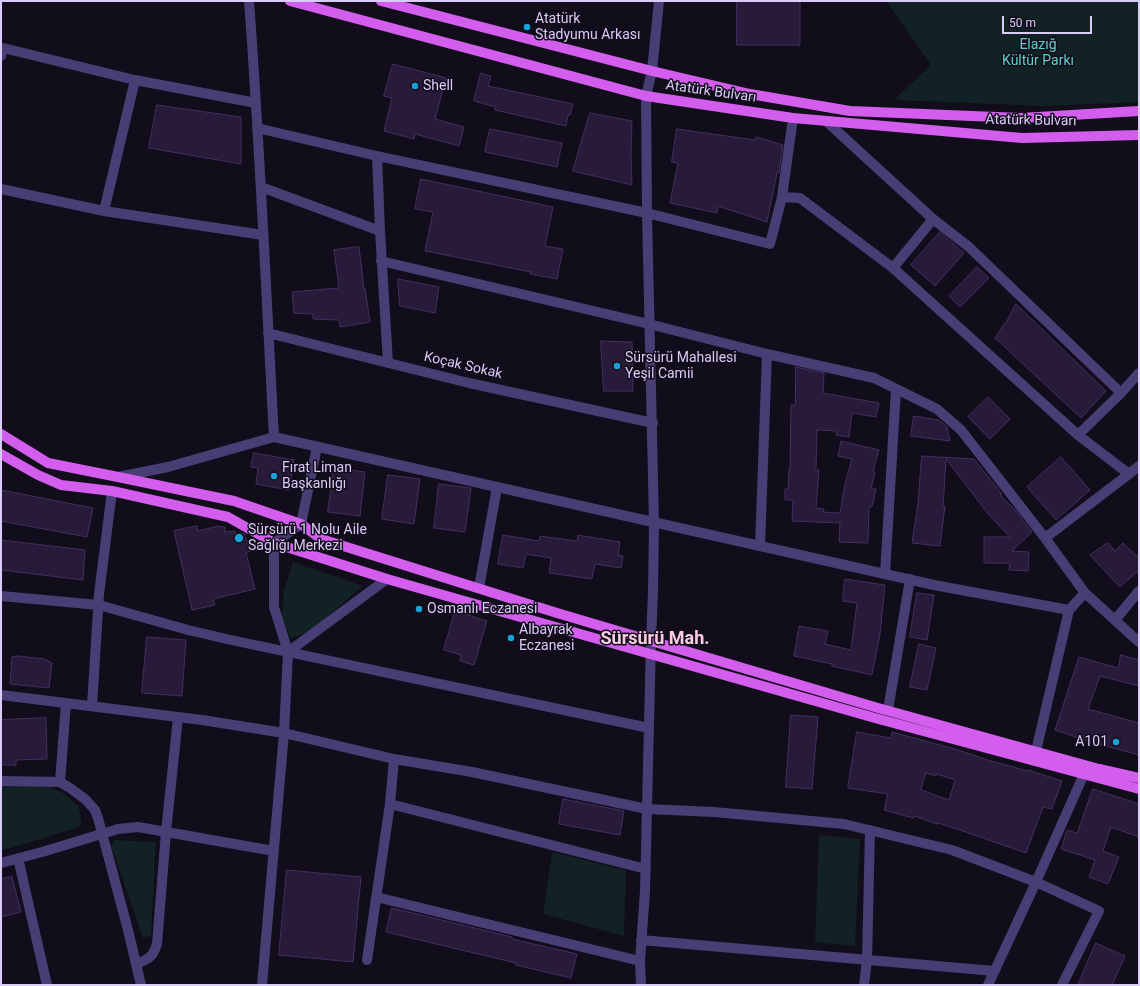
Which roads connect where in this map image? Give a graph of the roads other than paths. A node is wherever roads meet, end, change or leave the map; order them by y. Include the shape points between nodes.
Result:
1 (249, 1) edge
2 (290, 1) edge
3 (381, 1) edge
4 (658, 1) edge
5 (1, 56) edge
6 (652, 71) junction
7 (135, 80) junction
8 (646, 96) junction
9 (256, 103) junction
10 (1139, 111) edge
11 (793, 118) junction
12 (826, 121) junction
13 (257, 128) junction
14 (1139, 135) edge
15 (377, 156) junction
16 (262, 187) junction
17 (1, 189) edge
18 (782, 197) junction
19 (104, 211) junction
20 (647, 213) junction
21 (933, 219) junction
22 (380, 232) junction
23 (263, 236) junction
24 (382, 261) junction
25 (893, 268) junction
26 (649, 324) junction
27 (268, 333) junction
28 (767, 354) junction
29 (388, 363) junction
30 (1139, 373) edge
31 (896, 389) junction
32 (1121, 393) junction
33 (652, 423) junction
34 (1, 434) edge
35 (1078, 436) junction
36 (274, 437) junction
37 (317, 447) junction
38 (2, 456) edge
39 (1139, 466) edge
40 (1129, 474) junction
41 (118, 477) junction
42 (497, 487) junction
43 (112, 491) junction
44 (654, 522) junction
45 (301, 524) junction
46 (1045, 538) junction
47 (274, 543) junction
48 (760, 546) junction
49 (885, 574) junction
50 (387, 579) junction
51 (910, 579) junction
52 (479, 588) junction
53 (1139, 591) edge
54 (1085, 593) junction
55 (1, 596) edge
56 (99, 605) junction
57 (1069, 610) junction
58 (1114, 620) junction
59 (651, 640) junction
60 (1139, 642) edge
61 (288, 652) junction
62 (651, 653) junction
63 (1, 695) edge
64 (66, 703) junction
65 (92, 706) junction
66 (888, 710) junction
67 (178, 717) junction
68 (649, 728) junction
69 (284, 733) junction
70 (1036, 751) junction
71 (394, 759) junction
72 (1084, 774) junction
73 (1139, 778) edge
74 (1, 781) edge
75 (60, 782) junction
76 (1139, 789) edge
77 (390, 804) junction
78 (647, 809) junction
79 (870, 830) junction
80 (166, 832) junction
81 (102, 833) junction
82 (274, 851) junction
83 (18, 858) junction
84 (1, 863) edge
85 (646, 870) junction
86 (1036, 882) junction
87 (376, 897) junction
88 (642, 940) junction
89 (367, 960) dead end
90 (867, 960) junction
91 (640, 961) junction
92 (136, 964) junction
93 (994, 972) junction
94 (47, 985) edge
95 (141, 985) edge
96 (262, 985) edge
97 (641, 985) edge
98 (864, 985) edge
99 (988, 985) edge
100 (1062, 985) edge

1 - 9 street
2 - 8 main road, Atatürk Bulvarı
3 - 6 main road, Atatürk Bulvarı
4 - 6 street
5 - 7 street via 4,48
6 - 8 street
6 - 10 main road, Atatürk Bulvarı via 750,94 850,111 1021,118
7 - 9 street
7 - 19 street
8 - 11 main road, Atatürk Bulvarı
8 - 20 street
9 - 13 street
11 - 12 main road, Atatürk Bulvarı
11 - 18 street
12 - 14 main road, Atatürk Bulvarı via 1022,138
12 - 21 street
13 - 15 street
13 - 16 street
15 - 20 street
15 - 22 street
16 - 22 street
16 - 23 street
17 - 19 street
18 - 20 street via 770,244
18 - 25 street via 800,198
19 - 23 street
20 - 26 street
21 - 25 street
21 - 32 street via 969,247
22 - 24 street
23 - 27 street
24 - 26 street
24 - 29 street
25 - 35 street
26 - 28 street
26 - 33 street
27 - 29 street, Koçak Sokak
27 - 36 street
28 - 31 street via 874,378
28 - 48 street
29 - 33 street, Koçak Sokak
30 - 32 street
31 - 46 street via 936,409 961,430
31 - 49 street
32 - 35 street
33 - 44 street
34 - 41 main road via 48,463
35 - 40 street
36 - 37 street
36 - 41 street via 168,467
37 - 42 street
37 - 45 street
38 - 43 main road via 61,485
39 - 40 street
40 - 46 street
41 - 45 main road via 234,502
42 - 44 street
42 - 52 street
43 - 47 main road via 228,517
43 - 56 street
44 - 48 street
44 - 59 street
45 - 47 street
45 - 52 main road via 321,539
46 - 54 street
47 - 50 main road
47 - 61 street via 274,607
48 - 49 street
49 - 51 street
50 - 61 street
50 - 62 main road
51 - 57 street
51 - 66 street
52 - 59 main road
53 - 58 street
54 - 57 street
54 - 58 street
55 - 56 street
56 - 61 street via 188,630
56 - 65 street
57 - 70 street
58 - 60 street
59 - 62 street
59 - 66 main road
61 - 68 street
61 - 69 street
62 - 68 street
62 - 72 main road via 875,718
63 - 64 street
64 - 65 street
64 - 75 street
65 - 67 street
66 - 70 main road
67 - 69 street
67 - 80 street
68 - 78 street
69 - 71 street
69 - 82 street
70 - 73 main road
71 - 77 street
71 - 78 street via 472,772
72 - 76 main road
72 - 86 street
74 - 75 street
75 - 81 street via 85,799 95,810
77 - 85 street
77 - 87 street
78 - 79 street via 753,815 844,824
78 - 85 street
79 - 86 street via 952,850
79 - 90 street
80 - 81 street via 138,827
80 - 82 street
80 - 92 street via 157,944 151,958
81 - 83 street
81 - 92 street
82 - 96 street
83 - 84 street
83 - 94 street
85 - 88 street
86 - 93 street
86 - 100 street via 1099,911
87 - 89 street
87 - 91 street
88 - 90 street
88 - 91 street
90 - 93 street
90 - 98 street
91 - 97 street
92 - 95 street
93 - 99 street

